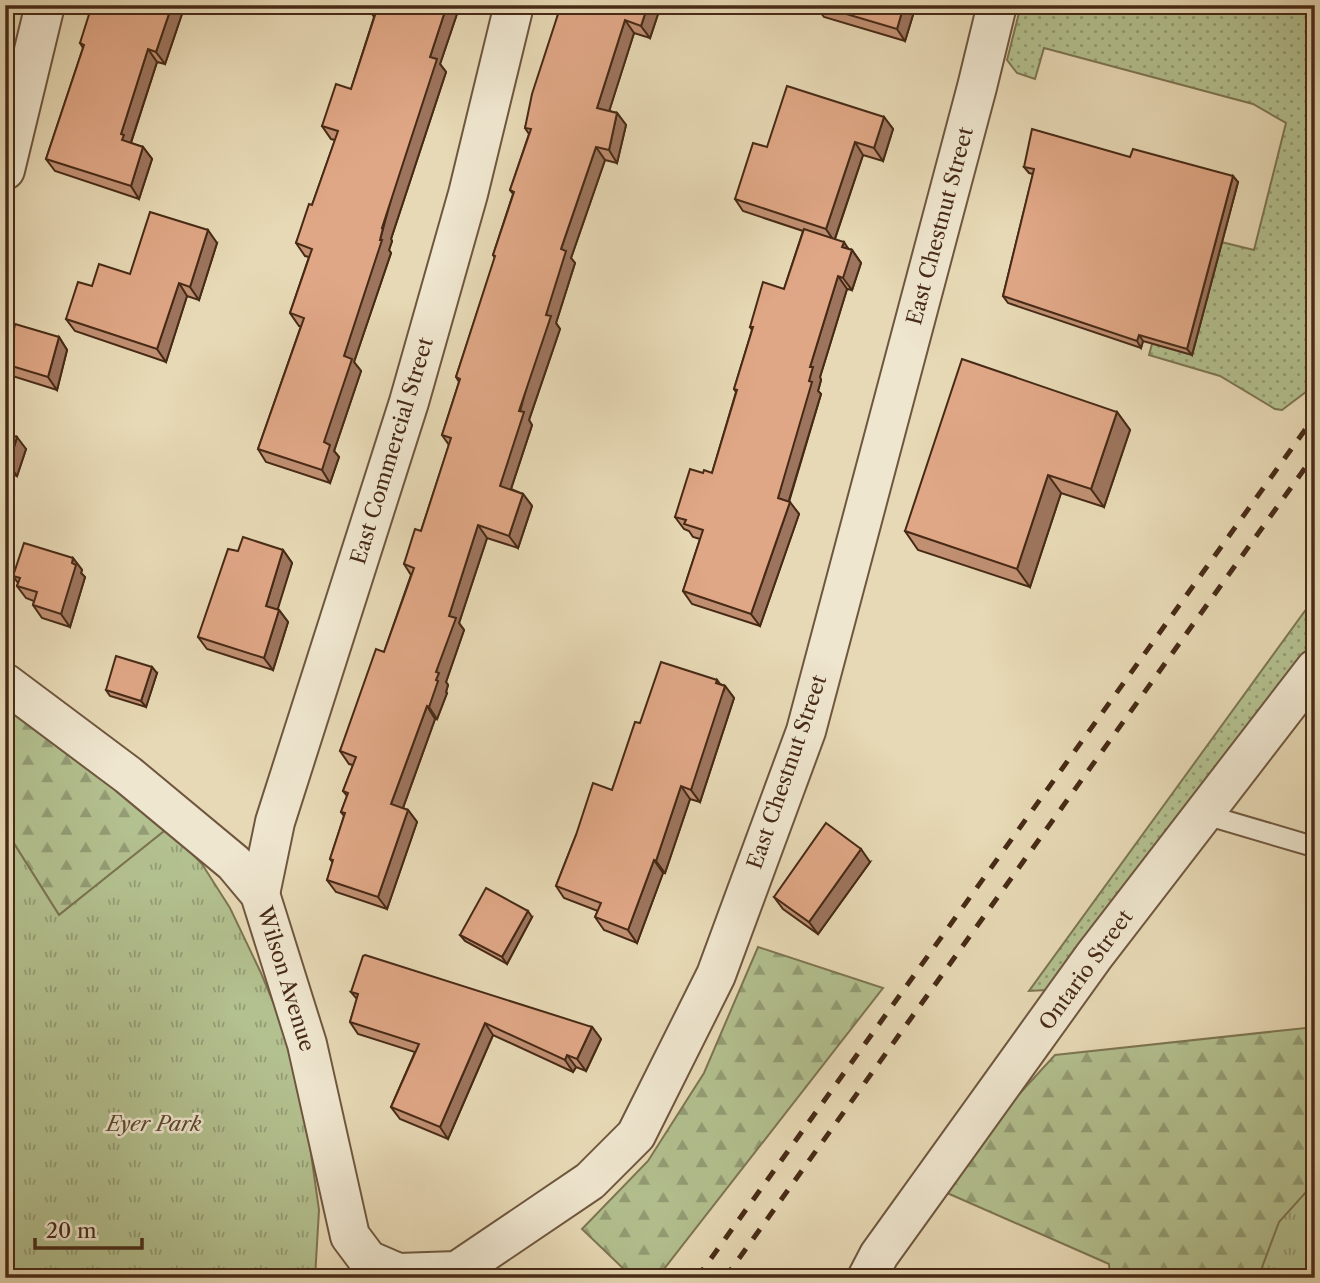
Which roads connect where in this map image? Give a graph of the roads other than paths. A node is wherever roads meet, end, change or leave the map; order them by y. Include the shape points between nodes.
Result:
1 (45, 5) edge
2 (514, 5) edge
3 (997, 5) edge
4 (5, 170) edge
5 (1315, 669) edge
6 (5, 683) edge
7 (1203, 814) junction
8 (1315, 847) edge
9 (260, 894) junction
10 (361, 1269) edge
11 (867, 1278) edge

1 - 4 street
2 - 9 street, East Commercial Street via 468,194 409,402 275,822
3 - 10 street, East Chestnut Street via 806,731 716,975 636,1135 590,1181 457,1271
5 - 7 street, Ontario Street
6 - 9 street, Wilson Avenue via 128,775 234,863
7 - 8 lane
7 - 11 street, Ontario Street via 1094,956
9 - 10 street, Wilson Avenue via 307,1044

